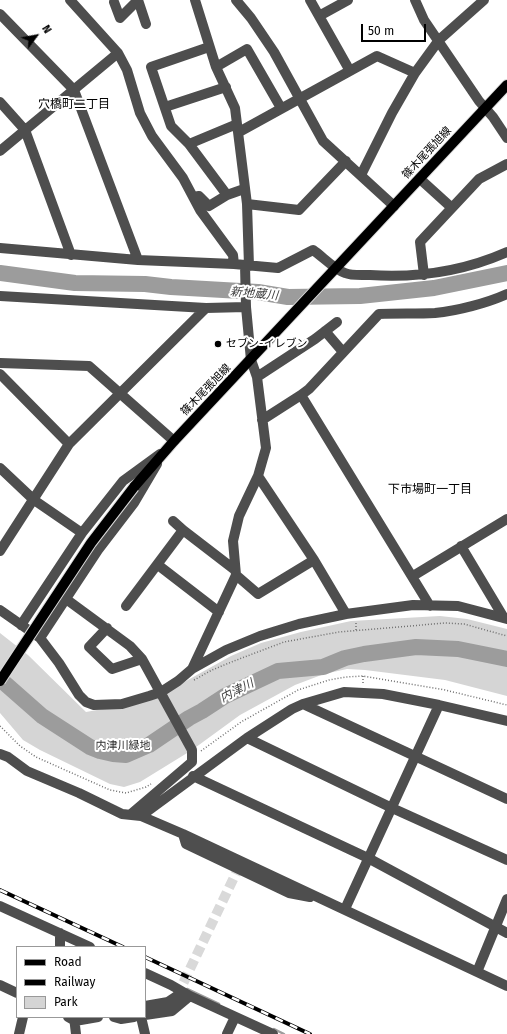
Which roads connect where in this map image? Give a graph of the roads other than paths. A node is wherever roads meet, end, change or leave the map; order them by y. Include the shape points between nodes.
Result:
1 (70, 0) edge
2 (138, 0) edge
3 (195, 0) edge
4 (236, 0) edge
5 (310, 0) edge
6 (348, 0) edge
7 (415, 0) edge
8 (484, 0) edge
9 (114, 2) dead end
10 (0, 14) edge
11 (319, 16) junction
12 (146, 24) dead end
13 (439, 40) junction
14 (209, 48) junction
15 (118, 53) junction
16 (216, 67) junction
17 (350, 71) junction
18 (416, 73) junction
19 (507, 85) edge
20 (226, 87) junction
21 (74, 90) junction
22 (299, 99) junction
23 (0, 102) edge
24 (165, 108) junction
25 (281, 108) junction
26 (485, 109) junction
27 (238, 128) junction
28 (25, 130) junction
29 (507, 138) edge
30 (189, 144) junction
31 (0, 151) edge
32 (346, 161) junction
33 (507, 164) edge
34 (361, 175) junction
35 (420, 179) junction
36 (244, 189) junction
37 (227, 195) junction
38 (194, 197) junction
39 (247, 204) junction
40 (394, 206) junction
41 (452, 208) junction
42 (0, 248) edge
43 (507, 252) edge
44 (71, 255) junction
45 (138, 260) junction
46 (234, 264) junction
47 (246, 267) junction
48 (334, 270) junction
49 (424, 275) junction
50 (507, 294) edge
51 (0, 296) edge
52 (246, 304) junction
53 (206, 308) junction
54 (337, 322) dead end
55 (325, 331) junction
56 (343, 352) junction
57 (251, 360) junction
58 (0, 363) edge
59 (0, 374) edge
60 (257, 376) junction
61 (121, 394) junction
62 (301, 395) junction
63 (262, 420) junction
64 (174, 441) junction
65 (69, 444) junction
66 (167, 449) junction
67 (0, 468) edge
68 (258, 476) junction
69 (34, 500) junction
70 (507, 519) edge
71 (173, 521) dead end
72 (183, 530) junction
73 (82, 533) junction
74 (461, 546) junction
75 (0, 551) edge
76 (314, 560) junction
77 (158, 565) junction
78 (235, 573) junction
79 (413, 576) junction
80 (66, 600) junction
81 (126, 606) dead end
82 (430, 606) junction
83 (0, 610) edge
84 (219, 612) junction
85 (346, 614) junction
86 (506, 618) edge
87 (21, 625) junction
88 (107, 628) junction
89 (40, 638) junction
90 (142, 659) junction
91 (192, 669) junction
92 (0, 681) edge
93 (162, 694) junction
94 (303, 704) junction
95 (439, 705) junction
96 (507, 721) edge
97 (247, 738) junction
98 (0, 754) edge
99 (416, 757) junction
100 (193, 776) junction
101 (507, 799) edge
102 (392, 808) junction
103 (136, 815) junction
104 (368, 858) junction
105 (507, 860) edge
106 (507, 899) edge
107 (0, 906) edge
108 (344, 909) junction
109 (496, 928) junction
110 (60, 933) junction
111 (507, 933) edge
112 (60, 946) edge
113 (88, 946) edge
114 (477, 972) junction
115 (146, 973) edge
116 (0, 984) edge
117 (507, 986) edge
118 (16, 992) edge
119 (177, 996) tunnel mouth
120 (190, 996) junction
121 (146, 1006) edge
122 (146, 1015) edge
123 (235, 1017) junction
124 (23, 1018) edge
125 (72, 1018) edge
126 (118, 1018) edge
127 (128, 1018) edge
128 (141, 1018) edge
129 (19, 1034) edge
130 (76, 1034) edge
131 (145, 1034) edge
132 (227, 1034) edge
133 (273, 1034) edge

1 - 15 street
2 - 9 street via 120,18
2 - 12 street
3 - 14 street
4 - 22 street via 274,52
5 - 11 street
6 - 11 street
7 - 13 street via 424,20
8 - 13 street
10 - 21 street
11 - 17 street
13 - 18 street
13 - 26 street
14 - 16 street
14 - 24 street via 151,67
15 - 21 street
15 - 38 street via 127,70 140,113 152,136
16 - 20 street
16 - 25 street via 247,49
17 - 18 street via 377,56
17 - 22 street
18 - 34 street via 392,113
19 - 26 main road, 篠木尾張旭線
20 - 24 street
20 - 27 street via 235,108
21 - 28 street
21 - 45 street
22 - 25 street
22 - 32 street via 323,141
23 - 28 street
24 - 30 street via 171,126
25 - 27 street
26 - 29 street via 493,116
26 - 35 main road, 篠木尾張旭線
27 - 30 street
27 - 36 street
28 - 31 street
28 - 44 street
30 - 37 street
32 - 34 street
32 - 39 street via 299,210
33 - 41 street via 479,179
34 - 40 street
35 - 40 main road, 篠木尾張旭線
35 - 41 street
36 - 37 street
36 - 39 street
37 - 38 street via 209,206 199,196
38 - 46 street via 200,210 233,255
39 - 47 street
40 - 48 main road, 篠木尾張旭線
41 - 49 street via 420,242
42 - 44 street
43 - 49 street via 459,268
44 - 45 street
45 - 46 street
46 - 47 street
47 - 48 street via 278,268 313,250
47 - 52 street
48 - 49 street via 345,274
48 - 57 main road, 篠木尾張旭線
50 - 56 street via 463,308 436,313 379,314
51 - 53 street
52 - 53 street
52 - 57 street
53 - 61 street
54 - 55 street
55 - 56 street
55 - 60 street
56 - 62 street
57 - 60 street
57 - 64 main road, 篠木尾張旭線
58 - 61 street via 89,366
59 - 65 street
60 - 63 street
61 - 64 street
61 - 65 street
62 - 63 street
62 - 79 street
63 - 68 street via 266,448
64 - 66 main road, 篠木尾張旭線
65 - 69 street
66 - 73 street via 123,481
66 - 80 street via 134,503 98,550
66 - 92 main road, 篠木尾張旭線, bridge via 90,543
67 - 69 street
68 - 76 street
68 - 78 street via 238,516 234,541
69 - 73 street
69 - 75 street
70 - 74 street
71 - 72 street
72 - 77 street
72 - 78 street
73 - 87 street
74 - 79 street
74 - 86 street
76 - 78 street via 258,594
76 - 85 street
77 - 81 street
77 - 84 street
78 - 84 street
79 - 82 street
80 - 88 street
80 - 89 street
82 - 85 street
82 - 86 street via 458,606
83 - 87 street
84 - 91 street
85 - 91 street via 260,636 226,650
87 - 89 street
88 - 90 street
88 - 90 street via 89,647 112,669
89 - 93 street via 86,702 94,705 122,704
90 - 93 street
91 - 93 street
93 - 103 street via 192,750 192,762
94 - 95 street via 344,692 383,694
94 - 97 street
94 - 99 street
95 - 96 street
95 - 99 street
97 - 100 street
97 - 102 street
98 - 103 street via 27,771 122,814
99 - 101 street
99 - 102 street
100 - 103 street
100 - 104 street
102 - 104 street
102 - 105 street
103 - 108 street via 183,834
104 - 108 street
104 - 109 street
106 - 109 street
107 - 110 street
108 - 114 street
109 - 111 street
109 - 114 street
110 - 112 street
110 - 113 street
114 - 117 street
115 - 120 street
116 - 118 street
119 - 121 street via 168,1002
120 - 122 street via 172,1011
120 - 123 street
123 - 132 street
123 - 133 street
124 - 129 street
125 - 130 street
126 - 127 street
128 - 131 street

